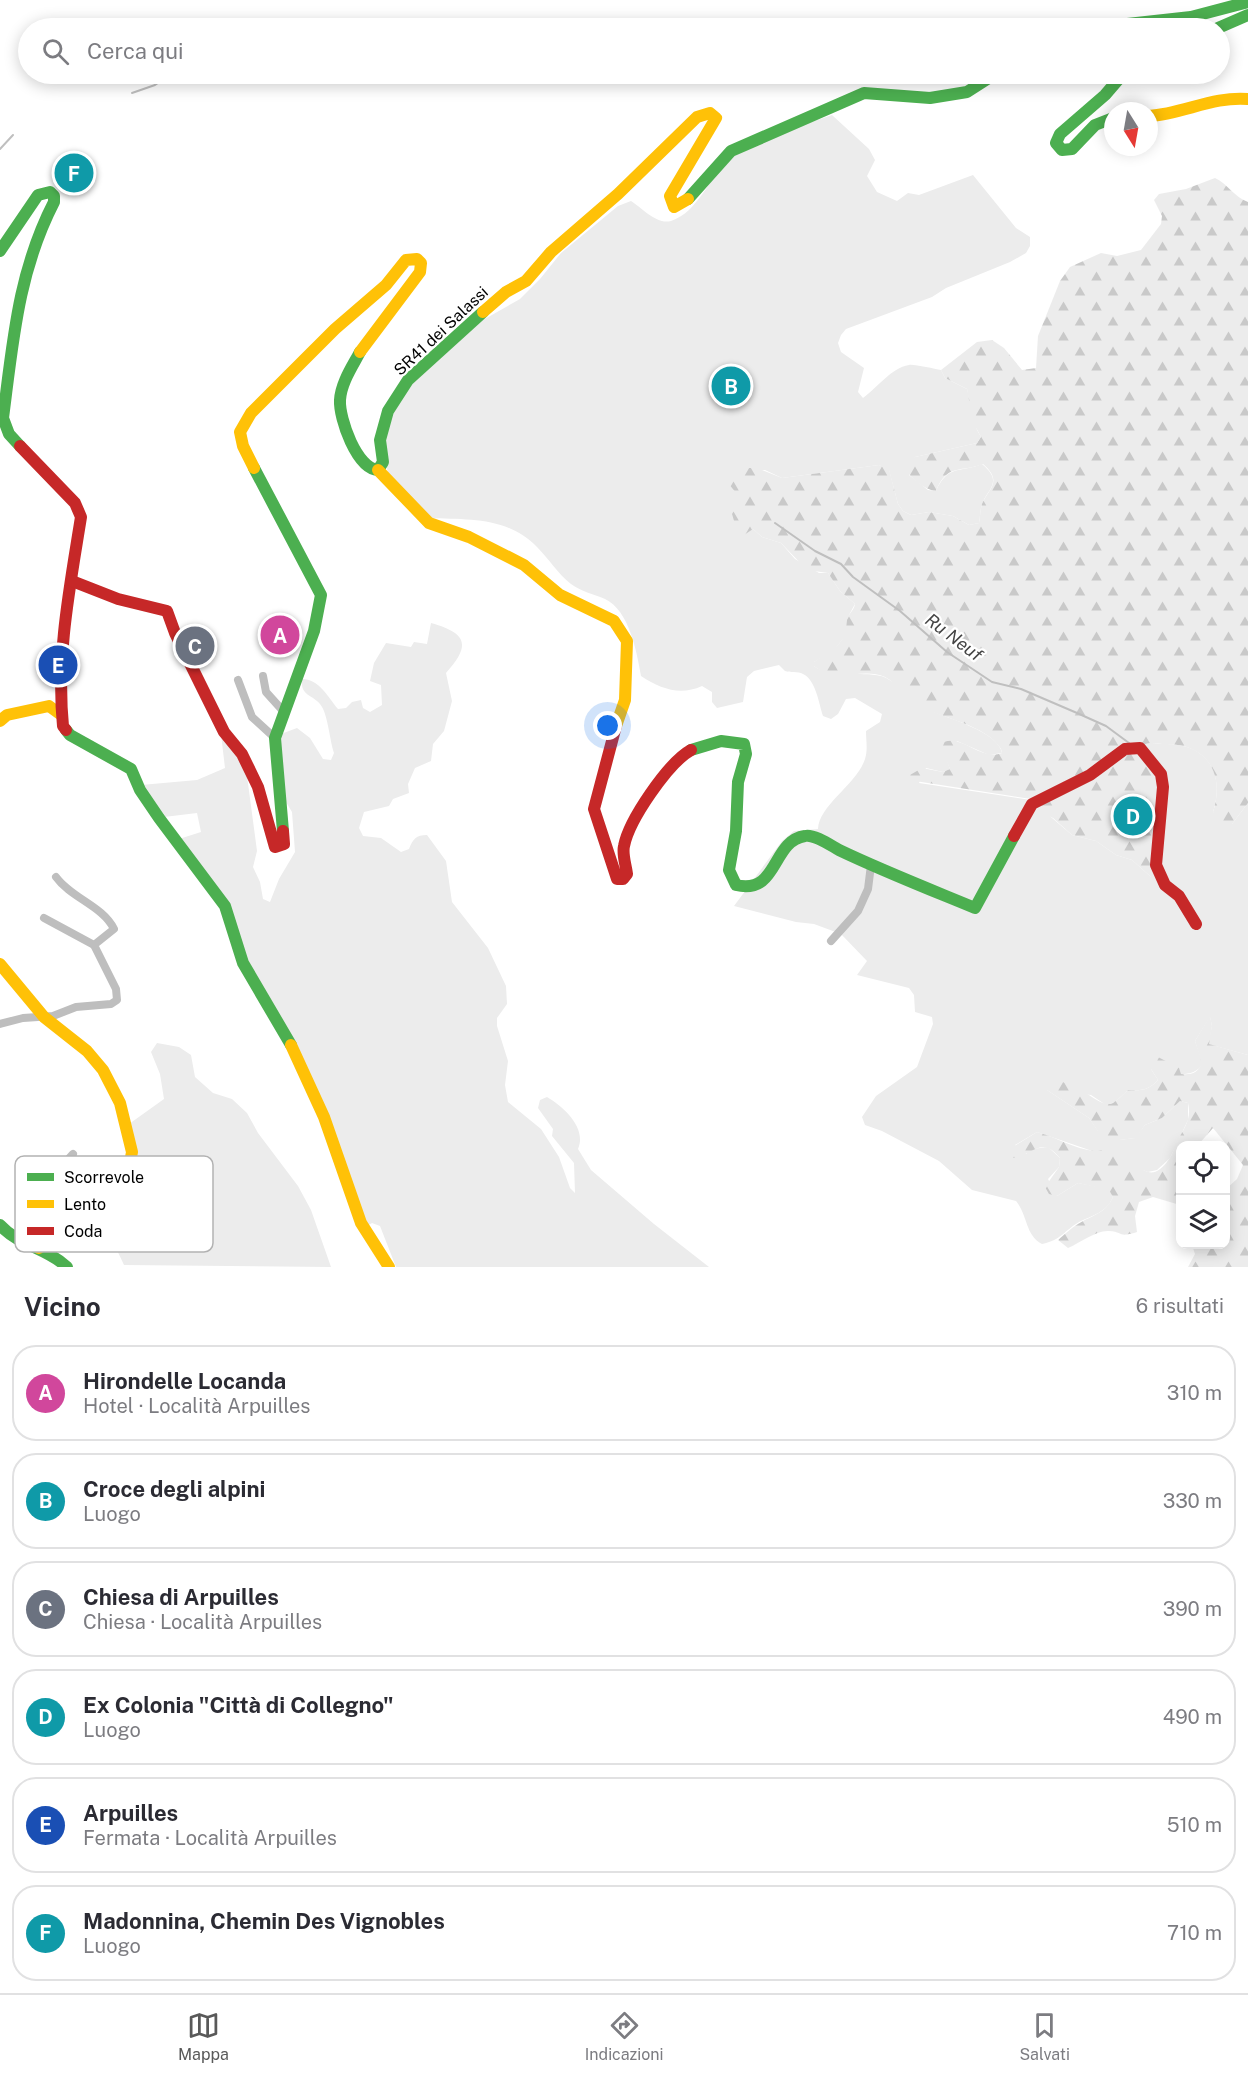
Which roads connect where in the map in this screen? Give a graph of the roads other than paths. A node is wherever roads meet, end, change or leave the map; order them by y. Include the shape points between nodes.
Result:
1 (1248, 2) edge
2 (1248, 15) edge
3 (1169, 18) edge
4 (1230, 23) edge
5 (979, 84) edge
6 (1114, 84) edge
7 (1248, 99) edge
8 (1158, 116) edge
9 (1104, 120) edge
10 (0, 251) edge
11 (378, 470) junction
12 (72, 581) junction
13 (262, 676) dead end
14 (238, 680) dead end
15 (284, 712) junction
16 (60, 714) junction
17 (0, 721) edge
18 (275, 738) junction
19 (871, 865) junction
20 (56, 877) dead end
21 (44, 918) dead end
22 (1196, 924) dead end
23 (831, 941) dead end
24 (94, 945) junction
25 (0, 964) edge
26 (45, 1017) junction
27 (0, 1024) edge
28 (131, 1156) edge
29 (0, 1225) edge
30 (15, 1240) edge
31 (49, 1252) edge
32 (68, 1267) edge
33 (389, 1267) edge

1 - 3 street via 1219,14
2 - 4 street
5 - 11 street, SR41 dei Salassi via 967,92 930,98 864,93 731,151 685,202 674,207 670,196 716,118 710,113 697,117 551,252 526,281 506,292 408,380 388,411 380,440 384,462
6 - 9 street via 1060,134 1056,143 1062,150 1072,149 1084,133
7 - 8 street via 1211,100 1167,117
10 - 12 street via 38,195 50,192 54,202 36,237 19,300 3,418 9,434 65,489 81,517
11 - 15 street via 369,469 363,462 346,429 340,397 346,375 406,286 420,272 421,263 414,258 406,260 386,285 335,329 251,413 240,432 243,446 321,595 312,636
11 - 19 street via 429,523 469,537 524,565 560,595 614,621 624,634 625,700 594,809 615,878 626,876 624,845 630,830 674,763 692,749 735,741 744,744 746,750 738,782 729,870 736,885 755,888 790,840 798,835 808,835
12 - 16 street via 66,614
12 - 18 street via 118,599 167,611 224,732 242,754 258,787 275,847 284,844
13 - 15 street via 266,692
14 - 18 street via 252,717
15 - 18 street
16 - 17 street via 49,706 7,715
16 - 33 street via 70,735 131,769 159,818 225,906 243,963 284,1031 324,1117 361,1223
19 - 22 street via 975,908 1032,804 1090,775 1125,749 1140,748 1161,774 1163,788 1156,865 1165,885 1179,896
19 - 23 street via 858,911
20 - 24 street via 65,889 109,920 114,929
21 - 24 street
24 - 26 street via 116,989 117,1000 111,1004 87,1004
25 - 26 street
26 - 27 street
26 - 28 street via 87,1051 103,1070 120,1103
29 - 30 street
31 - 32 street

